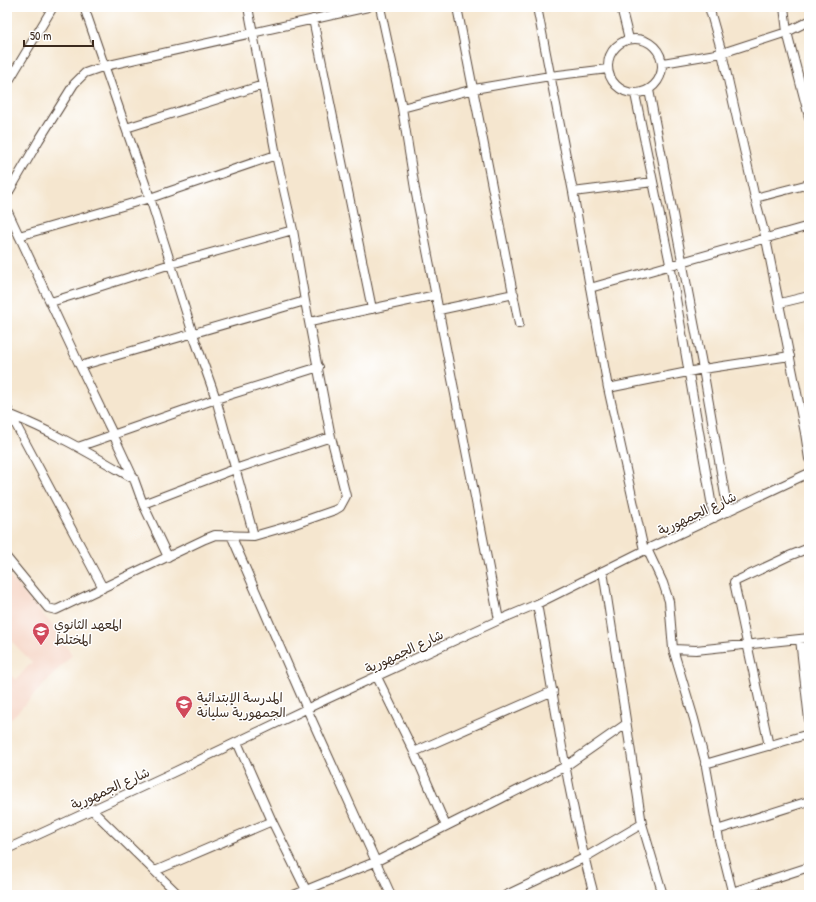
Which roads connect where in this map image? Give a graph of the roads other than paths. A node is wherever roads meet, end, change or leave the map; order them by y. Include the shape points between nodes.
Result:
1 (54, 7) edge
2 (84, 7) edge
3 (248, 7) edge
4 (368, 7) edge
5 (380, 7) edge
6 (457, 7) edge
7 (537, 7) edge
8 (622, 7) edge
9 (709, 7) edge
10 (784, 7) edge
11 (313, 19) junction
12 (809, 21) edge
13 (254, 32) junction
14 (787, 32) junction
15 (629, 39) junction
16 (722, 53) junction
17 (662, 63) junction
18 (105, 66) junction
19 (608, 69) junction
20 (550, 76) junction
21 (7, 84) edge
22 (263, 85) junction
23 (474, 89) junction
24 (648, 90) junction
25 (635, 94) junction
26 (402, 108) junction
27 (809, 117) edge
28 (126, 128) junction
29 (276, 155) junction
30 (653, 182) junction
31 (809, 184) edge
32 (573, 192) junction
33 (7, 195) edge
34 (150, 198) junction
35 (755, 198) junction
36 (7, 210) edge
37 (809, 226) edge
38 (293, 230) junction
39 (19, 236) junction
40 (766, 239) junction
41 (682, 261) junction
42 (171, 264) junction
43 (670, 264) junction
44 (590, 288) junction
45 (514, 294) junction
46 (436, 295) junction
47 (809, 296) edge
48 (305, 301) junction
49 (50, 302) junction
50 (780, 303) junction
51 (372, 309) junction
52 (439, 310) junction
53 (310, 322) junction
54 (519, 324) dead end
55 (193, 334) junction
56 (790, 356) junction
57 (80, 366) junction
58 (319, 367) junction
59 (703, 369) junction
60 (689, 372) junction
61 (608, 388) junction
62 (216, 399) junction
63 (8, 413) edge
64 (113, 434) junction
65 (331, 437) junction
66 (78, 446) junction
67 (809, 459) edge
68 (235, 469) junction
69 (809, 472) edge
70 (134, 479) junction
71 (143, 504) junction
72 (728, 512) junction
73 (714, 518) junction
74 (231, 535) junction
75 (254, 536) junction
76 (809, 548) edge
77 (646, 550) junction
78 (168, 557) junction
79 (7, 558) edge
80 (603, 571) junction
81 (103, 588) junction
82 (537, 604) junction
83 (499, 620) junction
84 (809, 638) edge
85 (800, 639) junction
86 (747, 645) junction
87 (673, 649) junction
88 (377, 677) junction
89 (553, 691) junction
90 (307, 709) junction
91 (809, 720) edge
92 (626, 724) junction
93 (809, 734) edge
94 (237, 742) junction
95 (769, 746) junction
96 (414, 752) junction
97 (705, 764) junction
98 (566, 766) junction
99 (809, 801) edge
100 (91, 809) junction
101 (272, 821) junction
102 (642, 824) junction
103 (446, 826) junction
104 (717, 830) junction
105 (7, 849) edge
106 (584, 858) junction
107 (375, 862) junction
108 (809, 867) edge
109 (155, 871) junction
110 (307, 893) edge
111 (733, 894) edge
112 (179, 895) edge
113 (294, 895) edge
114 (390, 895) edge
115 (507, 895) edge
116 (594, 895) edge
117 (664, 895) edge

1 - 21 street
2 - 18 street
3 - 13 street
4 - 11 street
5 - 26 street
6 - 23 street
7 - 20 street
8 - 15 street
9 - 16 street
10 - 14 street
11 - 13 street
11 - 51 street
12 - 14 street
13 - 18 street
13 - 22 street
14 - 16 street
14 - 27 street
15 - 17 street via 643,40 652,45 659,53
15 - 19 street via 614,49 609,58
16 - 17 street
16 - 35 street
17 - 24 street via 662,74 657,83
18 - 28 street
18 - 33 street via 85,73 74,84
19 - 20 street
19 - 25 street via 611,79 618,88
20 - 23 street
20 - 32 street
22 - 28 street
22 - 29 street
23 - 26 street
23 - 45 street
24 - 25 street
24 - 41 street
25 - 30 street
26 - 46 street
28 - 34 street
29 - 34 street
29 - 38 street
30 - 32 street
30 - 43 street
31 - 35 street
32 - 44 street
34 - 39 street
34 - 42 street
35 - 40 street
36 - 39 street
37 - 40 street
38 - 42 street
38 - 48 street
39 - 49 street
40 - 41 street
40 - 50 street
41 - 43 street
41 - 59 street
42 - 49 street
42 - 55 street
43 - 44 street
43 - 60 street
44 - 61 street
45 - 52 street
45 - 54 street
46 - 51 street
46 - 52 street
47 - 50 street
48 - 53 street
48 - 55 street
49 - 57 street
50 - 56 street
51 - 53 street
52 - 83 street
53 - 58 street
55 - 57 street
55 - 62 street
56 - 59 street
56 - 67 street
57 - 64 street
58 - 62 street
58 - 65 street
59 - 60 street
59 - 72 street
60 - 61 street
60 - 73 street
61 - 77 street
62 - 64 street
62 - 68 street
63 - 66 street
63 - 81 street
64 - 66 street
64 - 70 street
65 - 68 street
65 - 75 street via 346,496 340,507 305,521
66 - 70 street
68 - 71 street
68 - 75 street
69 - 72 street, شارع الجمهورية
70 - 71 street
71 - 78 street
72 - 73 street, شارع الجمهورية
73 - 77 street, شارع الجمهورية
74 - 75 street
74 - 78 street via 216,535
74 - 90 street
76 - 86 street via 734,582
77 - 80 street, شارع الجمهورية
77 - 87 street via 663,583 669,602
78 - 81 street
79 - 81 street via 50,609 58,609
80 - 82 street, شارع الجمهورية
80 - 92 street
82 - 83 street, شارع الجمهورية
82 - 89 street
83 - 88 street, شارع الجمهورية
84 - 85 street
85 - 86 street
85 - 91 street
86 - 87 street via 696,650
86 - 95 street
87 - 97 street
88 - 90 street, شارع الجمهورية
88 - 96 street
89 - 96 street
89 - 98 street
90 - 94 street, شارع الجمهورية
90 - 107 street
92 - 98 street
92 - 102 street
93 - 95 street
94 - 100 street, شارع الجمهورية
94 - 101 street
95 - 97 street
96 - 103 street
97 - 104 street
98 - 103 street
98 - 106 street
99 - 104 street
100 - 105 street, شارع الجمهورية
100 - 109 street
101 - 109 street
101 - 110 street
102 - 106 street
102 - 117 street
103 - 107 street
104 - 111 street
106 - 115 street
106 - 116 street
107 - 110 street
107 - 114 street
108 - 111 street
109 - 112 street
110 - 113 street

